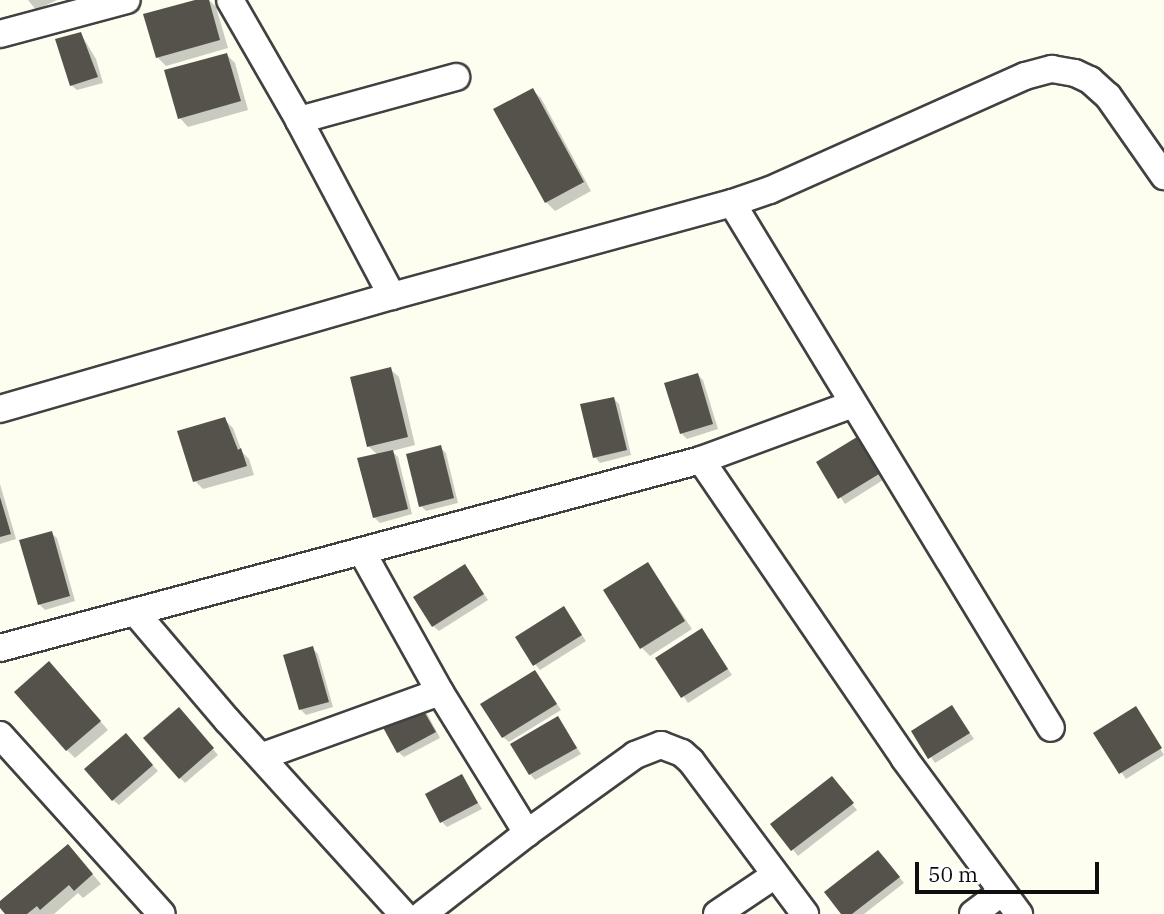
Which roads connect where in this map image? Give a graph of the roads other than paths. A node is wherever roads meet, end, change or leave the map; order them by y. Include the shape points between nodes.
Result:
1 (127, 0) edge
2 (230, 0) edge
3 (0, 34) edge
4 (456, 77) dead end
5 (299, 120) junction
6 (1164, 176) edge
7 (732, 203) junction
8 (392, 296) junction
9 (853, 404) junction
10 (0, 408) edge
11 (701, 460) junction
12 (362, 552) junction
13 (135, 612) junction
14 (0, 648) edge
15 (440, 692) junction
16 (1051, 728) dead end
17 (0, 735) edge
18 (263, 756) junction
19 (527, 833) junction
20 (775, 875) junction
21 (1002, 892) junction
22 (162, 914) edge
23 (403, 914) edge
24 (423, 914) edge
25 (717, 914) edge
26 (805, 914) edge
27 (973, 914) edge
28 (1019, 914) edge

1 - 3 street
2 - 5 street
4 - 5 street
5 - 8 street
6 - 7 street via 1108,96 1082,76 1052,69 1025,76
7 - 8 street
7 - 9 street
8 - 10 street
9 - 11 street
9 - 16 street
11 - 12 street
11 - 21 street via 904,758
12 - 13 street
12 - 15 street
13 - 14 street
13 - 18 street
15 - 18 street
15 - 19 street
17 - 22 street
18 - 23 street
19 - 20 street via 635,755 661,745 691,761
19 - 24 street
20 - 25 street
20 - 26 street
21 - 27 street
21 - 28 street

